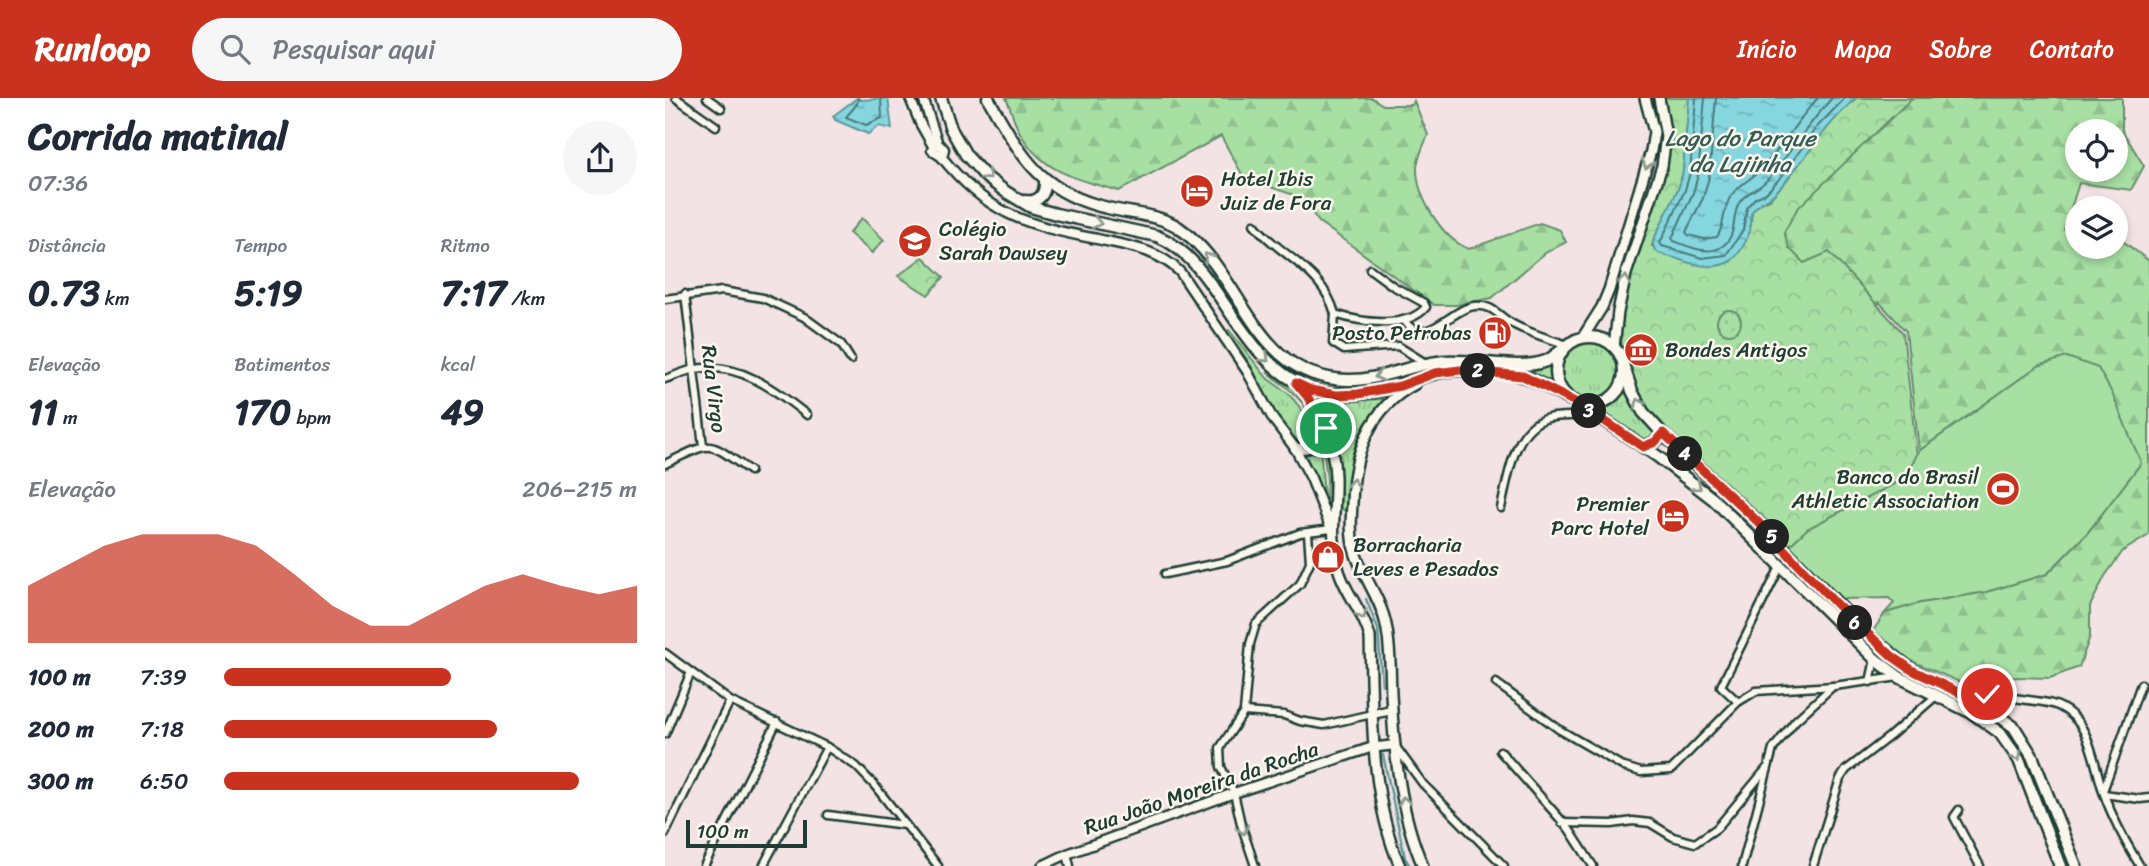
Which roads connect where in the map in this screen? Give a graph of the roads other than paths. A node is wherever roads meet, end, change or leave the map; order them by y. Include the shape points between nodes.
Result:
1 (676, 98) edge
2 (707, 98) edge
3 (909, 98) edge
4 (923, 98) edge
5 (941, 98) edge
6 (988, 98) edge
7 (1645, 98) edge
8 (1659, 98) edge
9 (721, 108) dead end
10 (716, 126) dead end
11 (957, 142) junction
12 (939, 148) junction
13 (1045, 180) junction
14 (1018, 199) junction
15 (1254, 224) dead end
16 (1370, 269) dead end
17 (685, 295) junction
18 (665, 299) edge
19 (1335, 314) junction
20 (1404, 320) junction
21 (1583, 337) junction
22 (1566, 347) junction
23 (1614, 347) junction
24 (851, 360) dead end
25 (1427, 364) junction
26 (1624, 367) junction
27 (694, 369) junction
28 (1435, 373) junction
29 (665, 379) edge
30 (1296, 383) junction
31 (1569, 399) junction
32 (1581, 405) junction
33 (1592, 413) junction
34 (807, 415) dead end
35 (1328, 433) junction
36 (1663, 433) junction
37 (703, 446) junction
38 (1643, 447) junction
39 (1295, 448) junction
40 (665, 464) edge
41 (750, 471) dead end
42 (1321, 501) junction
43 (1333, 508) junction
44 (1501, 508) dead end
45 (1331, 529) junction
46 (1308, 533) junction
47 (1781, 565) junction
48 (1165, 574) dead end
49 (1367, 579) junction
50 (665, 653) edge
51 (1875, 659) junction
52 (691, 672) junction
53 (1899, 677) junction
54 (1870, 682) junction
55 (1496, 683) dead end
56 (2141, 684) dead end
57 (1834, 685) junction
58 (1936, 696) junction
59 (1968, 697) junction
60 (730, 701) junction
61 (1738, 702) junction
62 (1392, 710) junction
63 (1244, 712) junction
64 (1372, 714) junction
65 (777, 722) junction
66 (665, 734) edge
67 (1395, 745) junction
68 (827, 747) junction
69 (1373, 748) junction
70 (1500, 751) dead end
71 (1767, 768) junction
72 (1234, 793) junction
73 (2103, 793) junction
74 (2149, 798) edge
75 (1959, 810) dead end
76 (828, 815) dead end
77 (1562, 823) junction
78 (905, 825) junction
79 (665, 834) edge
80 (1067, 854) junction
81 (703, 866) edge
82 (763, 866) edge
83 (938, 866) edge
84 (1042, 866) edge
85 (1070, 866) edge
86 (1255, 866) edge
87 (1400, 866) edge
88 (1423, 866) edge
89 (1504, 866) edge
90 (1593, 866) edge
91 (1742, 866) edge
92 (1814, 866) edge
93 (1980, 866) edge
94 (2060, 866) edge
95 (2076, 866) edge
96 (2140, 866) edge

1 - 10 street
2 - 9 street
3 - 12 street via 919,123
4 - 12 street
5 - 11 main road
6 - 13 main road via 1019,150
7 -> 21 main road via 1654,132 1651,151 1609,290
23 -> 8 main road via 1626,275 1662,166 1666,136
11 - 12 street
11 -> 14 main road via 986,177
12 - 39 street via 967,187 1014,218 1137,248 1171,263 1210,314
13 - 14 main road via 1038,200
25 -> 13 main road via 1351,380 1331,379 1293,365 1264,339 1210,258 1181,230 1155,217 1089,204
14 -> 30 main road via 1056,214 1170,241 1198,269 1263,358
15 - 19 street via 1311,275 1331,299
16 - 20 street via 1424,303 1423,311
17 - 18 street
17 - 24 street via 722,291 763,298 813,324 841,344
17 - 27 street, Rua Virgo
19 - 20 street via 1373,321
19 - 25 street via 1333,343 1337,347 1398,346
20 - 22 street via 1419,331 1435,328 1466,307 1489,307 1510,323
21 - 22 main road
21 - 23 main road via 1600,338
22 - 25 main road via 1548,360 1525,365 1468,360
22 - 31 main road via 1555,376
23 - 26 main road
26 - 32 main road via 1612,397 1592,406
36 -> 26 main road via 1643,412
27 - 29 street
27 - 34 street via 751,376
27 - 37 street, Rua Virgo
28 - 30 main road via 1358,394 1336,395
28 - 31 main road via 1460,370 1523,376
49 -> 28 main road via 1353,544 1352,485 1361,446 1388,403
30 - 35 main road
31 - 32 main road
32 - 33 main road
33 - 38 main road
33 - 44 street via 1580,418 1543,419 1532,427 1514,456
35 - 39 main road via 1316,446
35 - 43 main road via 1335,476
36 - 38 main road
36 - 59 main road via 1757,521 1868,636 1912,670
37 - 40 street
37 - 41 street via 721,450
38 -> 47 main road via 1713,499
39 - 42 street
42 - 43 street
42 - 45 street
43 - 45 main road
43 - 49 main road via 1343,513 1352,557
45 - 46 street
45 -> 64 main road via 1340,574 1370,637
46 - 48 street via 1227,561
46 - 63 street via 1310,562 1300,584 1256,624
47 - 51 main road
47 - 61 street via 1721,686
49 - 62 main road via 1387,626
50 - 52 street
51 - 53 main road
51 - 54 street
52 - 60 street
52 - 66 street
53 - 54 street
53 - 58 main road
54 - 57 street
55 - 61 street via 1578,741 1641,772 1671,771
56 - 73 street
57 - 61 street via 1756,691
57 - 71 street via 1795,721 1773,749
58 - 92 street via 1846,770
58 -> 94 main road via 1987,722 2010,744
59 - 73 street via 1987,694 2046,703 2071,714 2087,736
59 - 95 main road via 2004,719 2022,737
60 - 65 street
60 - 79 street
62 - 64 street
62 - 67 main road
63 - 64 street via 1324,725
63 - 72 street via 1220,748 1221,767
64 - 69 main road
65 - 68 street
65 - 81 street
67 - 69 street, Rua João Moreira da Rocha
88 -> 67 main road via 1405,807
67 - 89 street via 1423,784
68 - 78 street via 856,766
68 - 82 street
69 - 72 street, Rua João Moreira da Rocha
69 - 87 main road
70 - 77 street
71 - 77 street via 1717,828 1695,843 1650,823
71 - 91 street
72 - 80 street, Rua João Moreira da Rocha
72 -> 86 street
73 - 74 street
73 - 96 street
75 - 93 street via 1954,817
76 - 78 street
77 - 90 street
78 - 83 street
80 - 84 street, Rua João Moreira da Rocha
80 - 85 street

